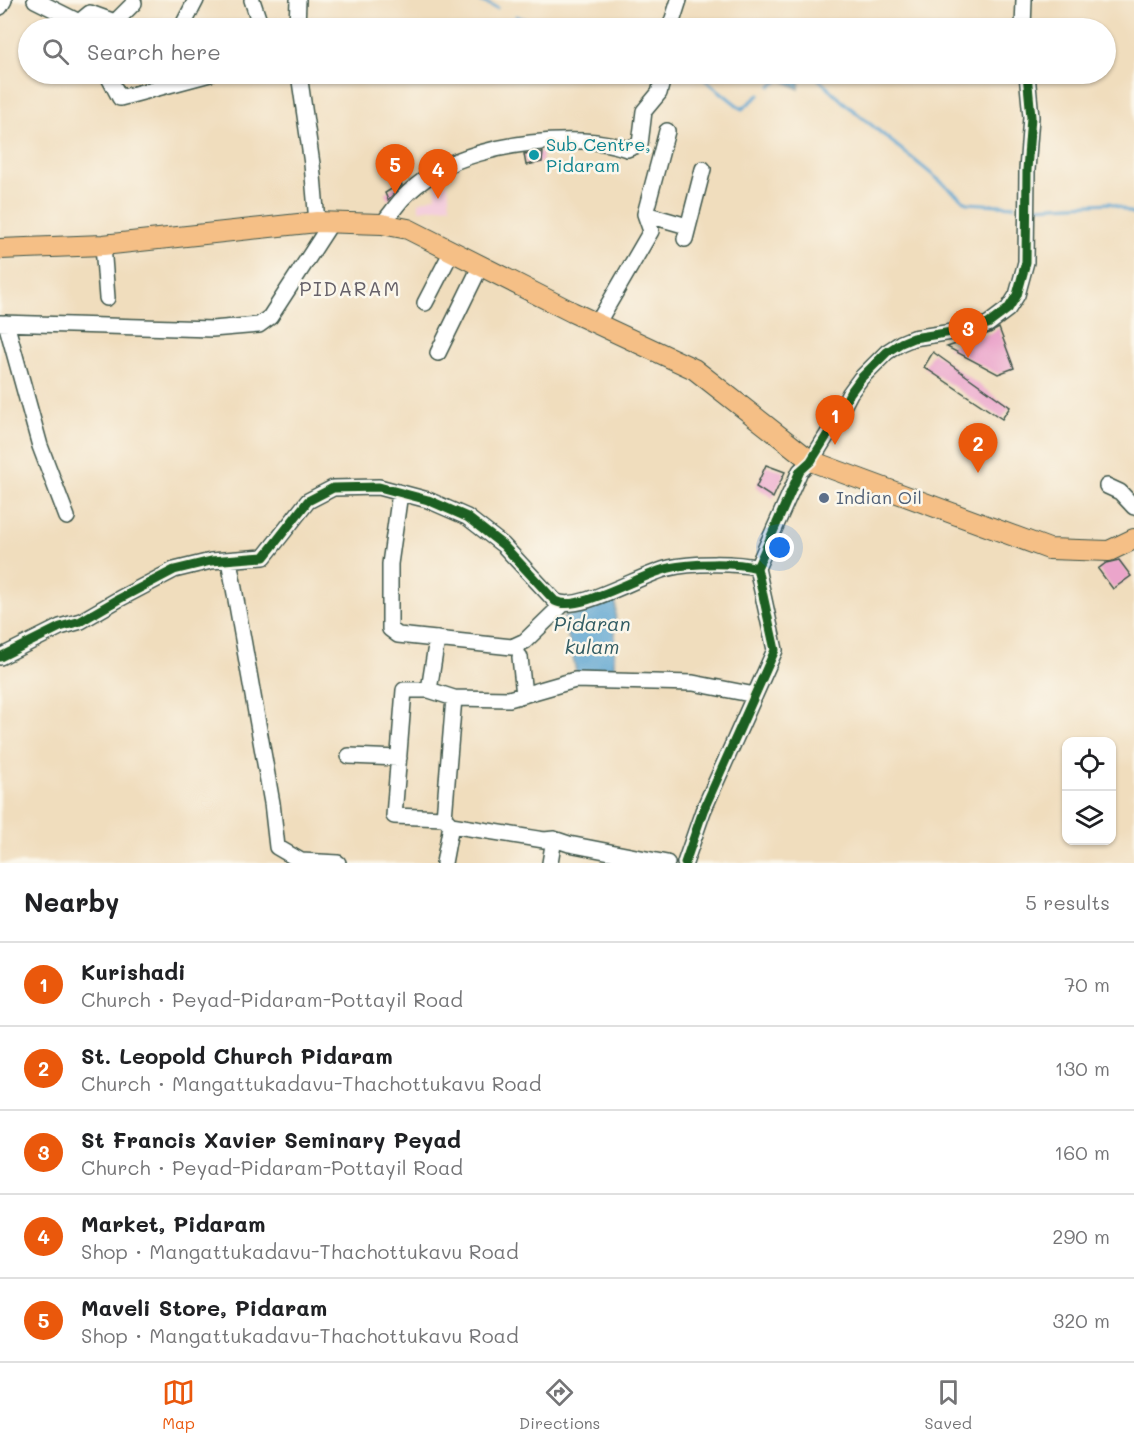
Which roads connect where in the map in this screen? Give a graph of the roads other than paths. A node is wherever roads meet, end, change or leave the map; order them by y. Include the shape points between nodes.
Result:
1 (4, 0) edge
2 (35, 0) edge
3 (196, 0) edge
4 (252, 0) edge
5 (298, 0) edge
6 (679, 0) edge
7 (1024, 0) edge
8 (134, 3) dead end
9 (0, 7) edge
10 (68, 18) edge
11 (86, 18) edge
12 (104, 18) edge
13 (119, 18) edge
14 (187, 18) edge
15 (258, 18) edge
16 (297, 18) edge
17 (673, 18) edge
18 (1023, 18) edge
19 (112, 84) edge
20 (172, 84) edge
21 (300, 84) edge
22 (661, 84) edge
23 (1028, 84) edge
24 (667, 131) dead end
25 (703, 169) dead end
26 (645, 214) junction
27 (324, 223) junction
28 (382, 224) junction
29 (103, 245) junction
30 (0, 249) edge
31 (452, 251) junction
32 (481, 266) junction
33 (107, 298) dead end
34 (425, 303) dead end
35 (3, 322) edge
36 (597, 324) junction
37 (438, 353) dead end
38 (811, 461) junction
39 (1107, 486) dead end
40 (400, 493) junction
41 (1134, 507) edge
42 (67, 517) dead end
43 (1134, 539) edge
44 (229, 560) junction
45 (757, 568) junction
46 (562, 604) junction
47 (436, 639) junction
48 (0, 657) edge
49 (520, 657) dead end
50 (429, 690) junction
51 (524, 695) junction
52 (755, 695) junction
53 (454, 698) junction
54 (349, 756) dead end
55 (399, 758) junction
56 (448, 821) junction
57 (554, 839) junction
58 (338, 863) edge
59 (444, 863) edge
60 (550, 863) edge
61 (667, 863) edge
62 (685, 863) edge

1 - 9 street
2 - 10 street
3 - 14 street
4 - 15 street
5 - 16 street
6 - 17 street
7 - 18 street
8 - 13 street
11 - 12 street via 90,13
19 - 20 street via 120,98
21 - 27 street
22 - 28 street via 644,111 640,144 627,149 591,141 546,142 491,149 428,177 403,198
23 - 38 street via 1031,117 1026,262 1017,296 1008,309 988,324 913,338 887,352 856,385
24 - 26 street
25 - 26 street via 686,233
26 - 36 street via 651,231
27 - 28 main road
27 - 29 main road
27 - 35 street via 270,318 259,325 212,329
28 - 31 main road via 408,229
29 - 30 main road
29 - 33 street
31 - 32 main road
31 - 34 street
32 - 36 main road
32 - 37 street
35 - 42 street via 40,446
36 - 38 main road via 694,369
38 - 43 main road via 1049,549 1109,551
38 - 45 street via 800,471
39 - 41 street via 1120,492
40 - 44 street via 379,487 333,488 308,501 264,557
40 - 46 street via 467,517 503,545
40 - 47 street via 390,564 390,629 398,635
44 - 48 street via 174,570 81,621 60,627
44 - 58 street via 277,847 301,861
45 - 46 street via 741,564 671,567 586,600
45 - 52 street via 775,650
46 - 47 street via 525,641 512,647
47 - 50 street
49 - 51 street
50 - 53 street
50 - 55 street via 404,690
51 - 52 street via 575,681 693,683
51 - 53 street via 509,699
52 - 62 street via 703,811
53 - 56 street
54 - 55 street
55 - 56 street via 394,816
56 - 57 street
56 - 59 street
57 - 60 street
57 - 61 street

